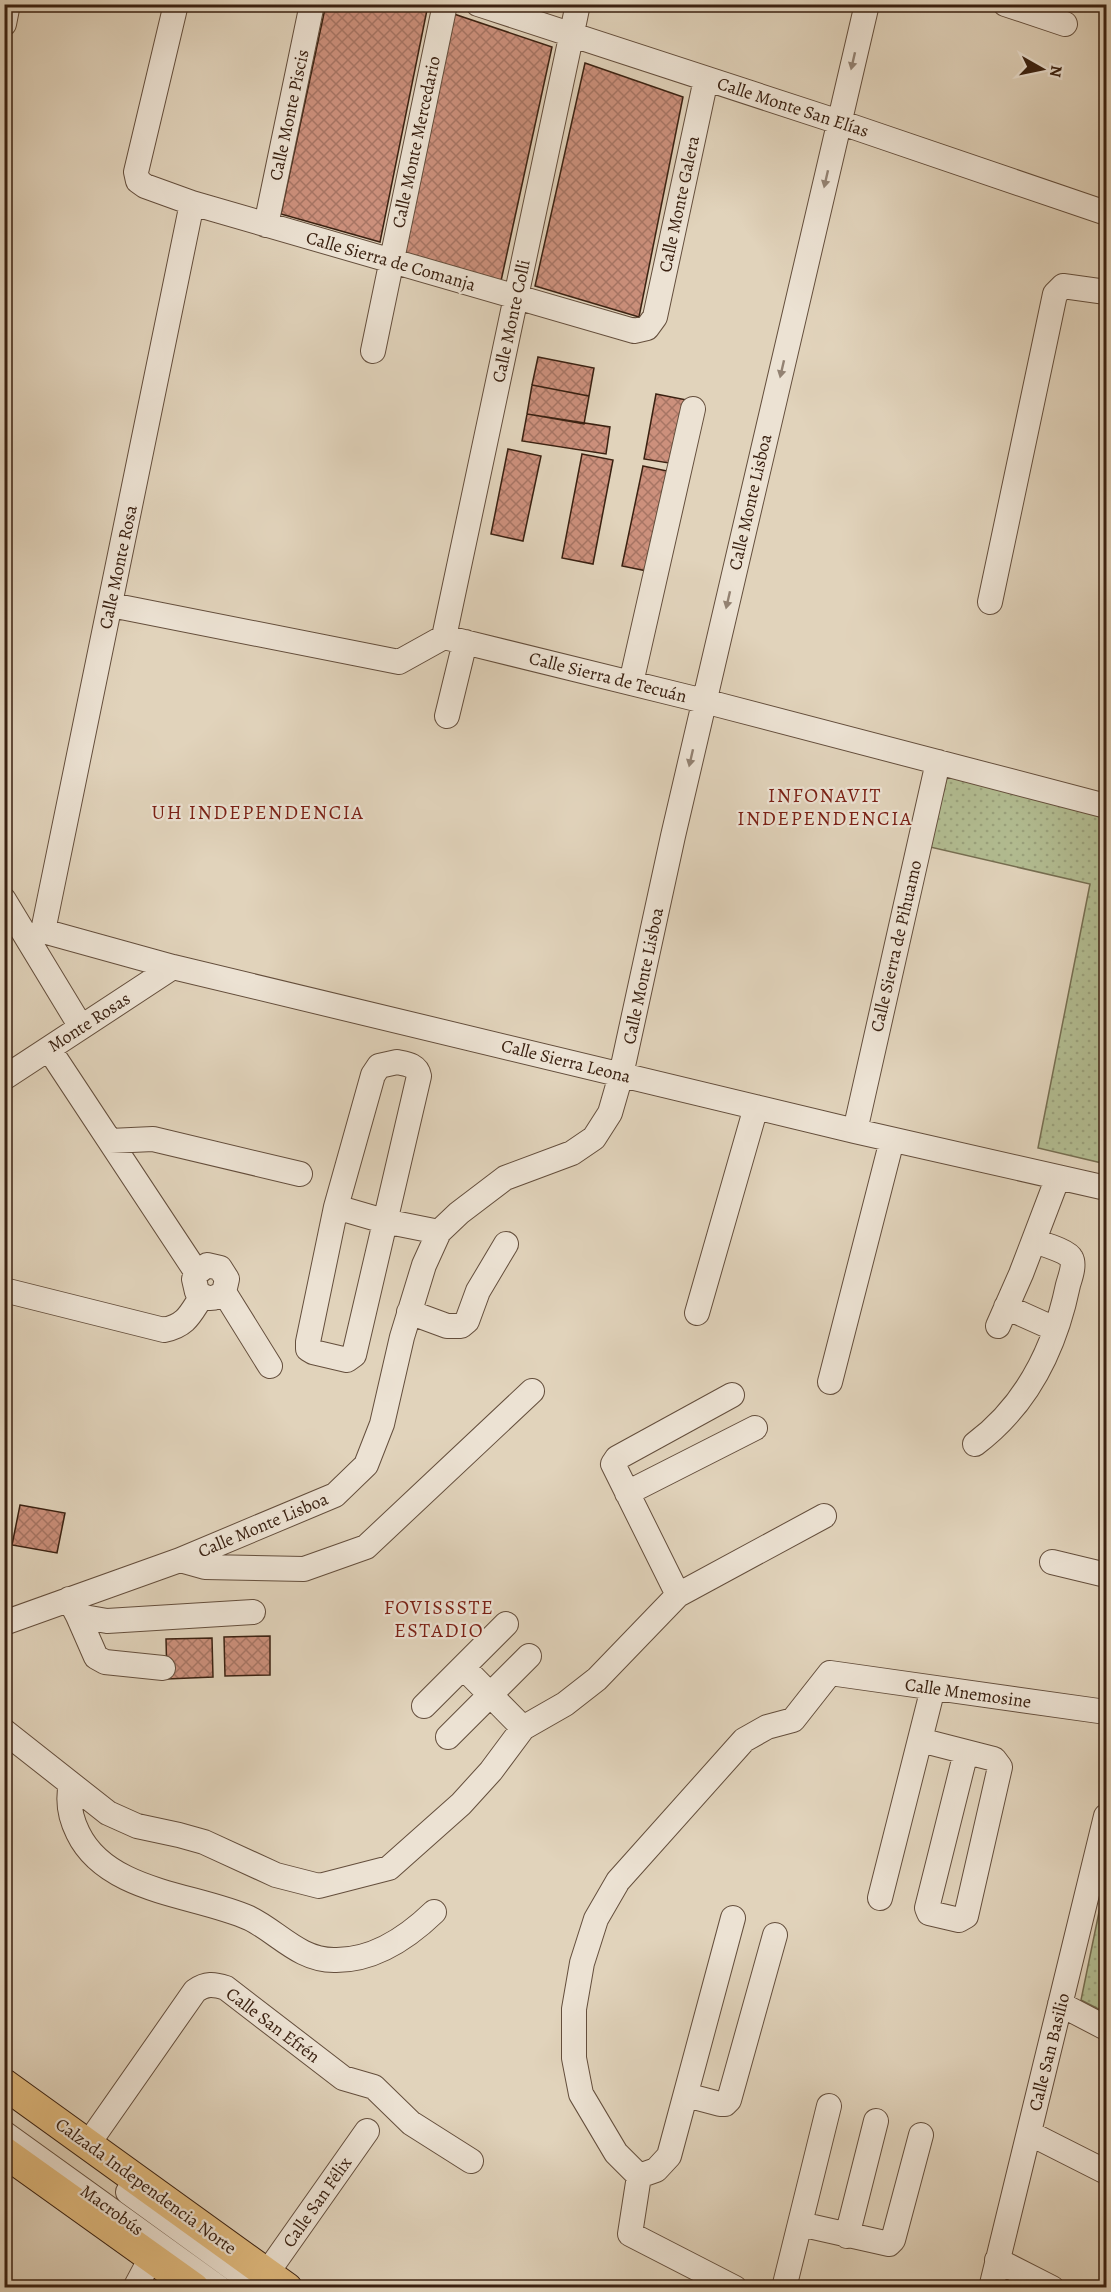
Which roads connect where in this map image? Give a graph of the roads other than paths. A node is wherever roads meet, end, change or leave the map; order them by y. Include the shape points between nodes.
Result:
1 (8, 4) edge
2 (176, 4) edge
3 (312, 4) edge
4 (445, 4) edge
5 (478, 4) edge
6 (578, 4) edge
7 (867, 4) edge
8 (1005, 4) edge
9 (4, 24) edge
10 (1065, 24) dead end
11 (571, 35) junction
12 (706, 79) junction
13 (839, 122) junction
14 (192, 203) junction
15 (1107, 213) edge
16 (266, 225) junction
17 (392, 261) junction
18 (1107, 292) edge
19 (516, 297) junction
20 (647, 328) joint
21 (373, 351) dead end
22 (693, 409) dead end
23 (990, 602) dead end
24 (111, 605) junction
25 (454, 639) junction
26 (631, 682) junction
27 (704, 700) junction
28 (447, 716) dead end
29 (938, 762) junction
30 (1107, 806) edge
31 (4, 900) edge
32 (36, 935) junction
33 (173, 967) junction
34 (81, 1027) junction
35 (49, 1048) junction
36 (621, 1075) junction
37 (4, 1078) edge
38 (756, 1107) junction
39 (855, 1131) junction
40 (892, 1140) junction
41 (110, 1141) junction
42 (300, 1174) dead end
43 (1058, 1177) junction
44 (1107, 1188) edge
45 (336, 1208) junction
46 (384, 1221) junction
47 (439, 1232) junction
48 (1034, 1241) junction
49 (506, 1244) dead end
50 (208, 1287) junction
51 (4, 1290) edge
52 (409, 1312) junction
53 (698, 1313) dead end
54 (1055, 1329) junction
55 (270, 1366) dead end
56 (830, 1382) dead end
57 (532, 1391) dead end
58 (732, 1395) dead end
59 (755, 1428) dead end
60 (975, 1444) dead end
61 (627, 1493) junction
62 (824, 1516) dead end
63 (180, 1560) junction
64 (1052, 1562) dead end
65 (1107, 1575) edge
66 (678, 1595) junction
67 (74, 1607) junction
68 (253, 1612) dead end
69 (4, 1623) edge
70 (506, 1624) dead end
71 (530, 1656) dead end
72 (463, 1667) junction
73 (163, 1668) dead end
74 (933, 1688) junction
75 (490, 1695) junction
76 (424, 1706) dead end
77 (1107, 1712) edge
78 (523, 1728) junction
79 (4, 1731) edge
80 (448, 1737) dead end
81 (920, 1740) junction
82 (966, 1752) junction
83 (71, 1784) junction
84 (1107, 1816) edge
85 (1103, 1842) edge
86 (880, 1898) dead end
87 (434, 1912) dead end
88 (733, 1918) dead end
89 (775, 1935) dead end
90 (1060, 2004) junction
91 (1107, 2028) edge
92 (4, 2084) edge
93 (686, 2095) junction
94 (4, 2102) edge
95 (829, 2106) dead end
96 (876, 2121) dead end
97 (367, 2132) dead end
98 (4, 2133) edge
99 (1029, 2133) junction
100 (921, 2135) dead end
101 (88, 2144) junction
102 (4, 2152) edge
103 (471, 2161) dead end
104 (1107, 2172) edge
105 (639, 2176) junction
106 (800, 2224) junction
107 (847, 2236) junction
108 (152, 2256) junction
109 (997, 2260) junction
110 (271, 2283) edge
111 (135, 2288) edge
112 (194, 2288) edge
113 (219, 2288) edge
114 (735, 2288) edge
115 (784, 2288) edge
116 (991, 2288) edge
117 (1052, 2288) edge

1 - 9 street
2 - 14 street, Calle Sierra de Comanja via 136,172 138,181 145,186
3 - 16 street, Calle Monte Piscis
4 - 17 street, Calle Monte Mercedario
5 - 11 street, Calle Monte San Elías
6 - 11 street, Calle Monte Colli
7 -> 13 street, Calle Monte Lisboa
8 - 10 street
11 - 12 street, Calle Monte San Elías
11 - 19 street, Calle Monte Colli
12 - 13 street, Calle Monte San Elías
12 - 20 street, Calle Monte Galera via 655,317
13 - 15 street, Calle Monte San Elías
13 -> 27 street, Calle Monte Lisboa
14 - 16 street, Calle Sierra de Comanja
14 - 24 street, Calle Monte Rosa
16 - 17 street, Calle Sierra de Comanja
17 - 19 street, Calle Sierra de Comanja
17 - 21 street, Calle Monte Mercedario
18 - 23 street via 1063,286 1054,294
19 - 20 street, Calle Sierra de Comanja via 634,331
19 - 25 street, Calle Monte Colli
22 - 26 street
24 - 25 street via 399,662
24 - 32 street, Calle Monte Rosa
25 - 26 street, Calle Sierra de Tecuán
25 - 28 street, Calle Monte Colli
26 - 27 street, Calle Sierra de Tecuán
27 - 29 street, Calle Sierra de Tecuán
27 -> 36 street, Calle Monte Lisboa
29 - 30 street, Calle Sierra de Tecuán
29 - 39 street, Calle Sierra de Pihuamo
31 - 32 street
32 - 33 street, Calle Sierra Leona
32 - 34 street
33 - 34 street, Monte Rosas
33 - 36 street, Calle Sierra Leona
34 - 35 street, Monte Rosas
35 - 37 street, Monte Rosas
35 - 41 street
36 - 38 street, Calle Sierra Leona
36 - 47 street, Calle Monte Lisboa via 610,1113 594,1138 572,1153 505,1178
38 - 39 street, Calle Sierra Leona
38 - 53 street
39 - 40 street, Calle Sierra Leona
40 - 43 street, Calle Sierra Leona
40 - 56 street
41 - 42 street via 153,1139
41 - 50 street
43 - 44 street, Calle Sierra Leona
43 - 48 street
45 - 46 street
45 - 46 street via 308,1342 308,1349 313,1352 347,1360 354,1355
45 - 46 street via 373,1075 386,1063 406,1064 418,1070 419,1076
46 - 47 street
47 - 52 street, Calle Monte Lisboa
48 - 54 street via 1071,1258
48 - 54 street via 1002,1317
49 - 52 street via 461,1326 447,1326
50 - 51 street via 186,1320 176,1328 164,1330
50 - 55 street
52 - 63 street, Calle Monte Lisboa via 382,1424 366,1465 335,1495
54 - 60 street via 1024,1395 1000,1425
57 - 63 street via 366,1547 304,1569 205,1568
58 - 61 street via 617,1458 613,1464
59 - 61 street
61 - 66 street
62 - 66 street
63 - 67 street, Calle Monte Lisboa
64 - 65 street
66 - 78 street via 597,1679 565,1704
67 - 68 street via 107,1621
67 - 69 street, Calle Monte Lisboa
67 - 73 street via 96,1657 105,1662
70 - 72 street
71 - 75 street
72 - 75 street
72 - 76 street
74 - 77 street, Calle Mnemosine
74 - 81 street
74 - 105 street, Calle Mnemosine via 830,1673 793,1720 767,1727 744,1740 618,1881 596,1919 582,1963 574,2009 574,2058 580,2094 616,2152
75 - 78 street
75 - 80 street
78 - 83 street via 461,1804 388,1868 319,1886 276,1875 204,1842 137,1826 108,1813
79 - 83 street
81 - 82 street
81 - 86 street
82 - 82 street via 927,1908 929,1913 959,1920 966,1916 1000,1767 994,1759
83 - 87 street via 68,1799 74,1825 87,1849 106,1867 158,1891 247,1917 308,1955 336,1960 368,1954 404,1938
84 - 85 street, Calle San Basilio
85 - 90 street, Calle San Basilio
88 - 93 street
89 - 93 street via 729,2100 720,2104
90 - 91 street
90 - 99 street, Calle San Basilio
92 - 101 main road, Calzada Independencia Norte
93 - 105 street via 667,2161
94 - 110 street, Macrobús
95 - 106 street
96 - 107 street
97 - 110 street, Calle San Félix
98 - 113 street, Macrobús
99 - 104 street
99 - 109 street, Calle San Basilio
100 - 107 street via 893,2240 882,2244
101 - 103 street, Calle San Efrén via 195,1991 213,1984 226,1988 343,2078 374,2087 411,2123
101 - 110 main road, Calzada Independencia Norte
102 - 108 main road
105 - 114 street via 630,2234
106 - 107 street
106 - 115 street
108 - 111 street
108 - 112 main road
109 - 116 street, Calle San Basilio
109 - 117 street

